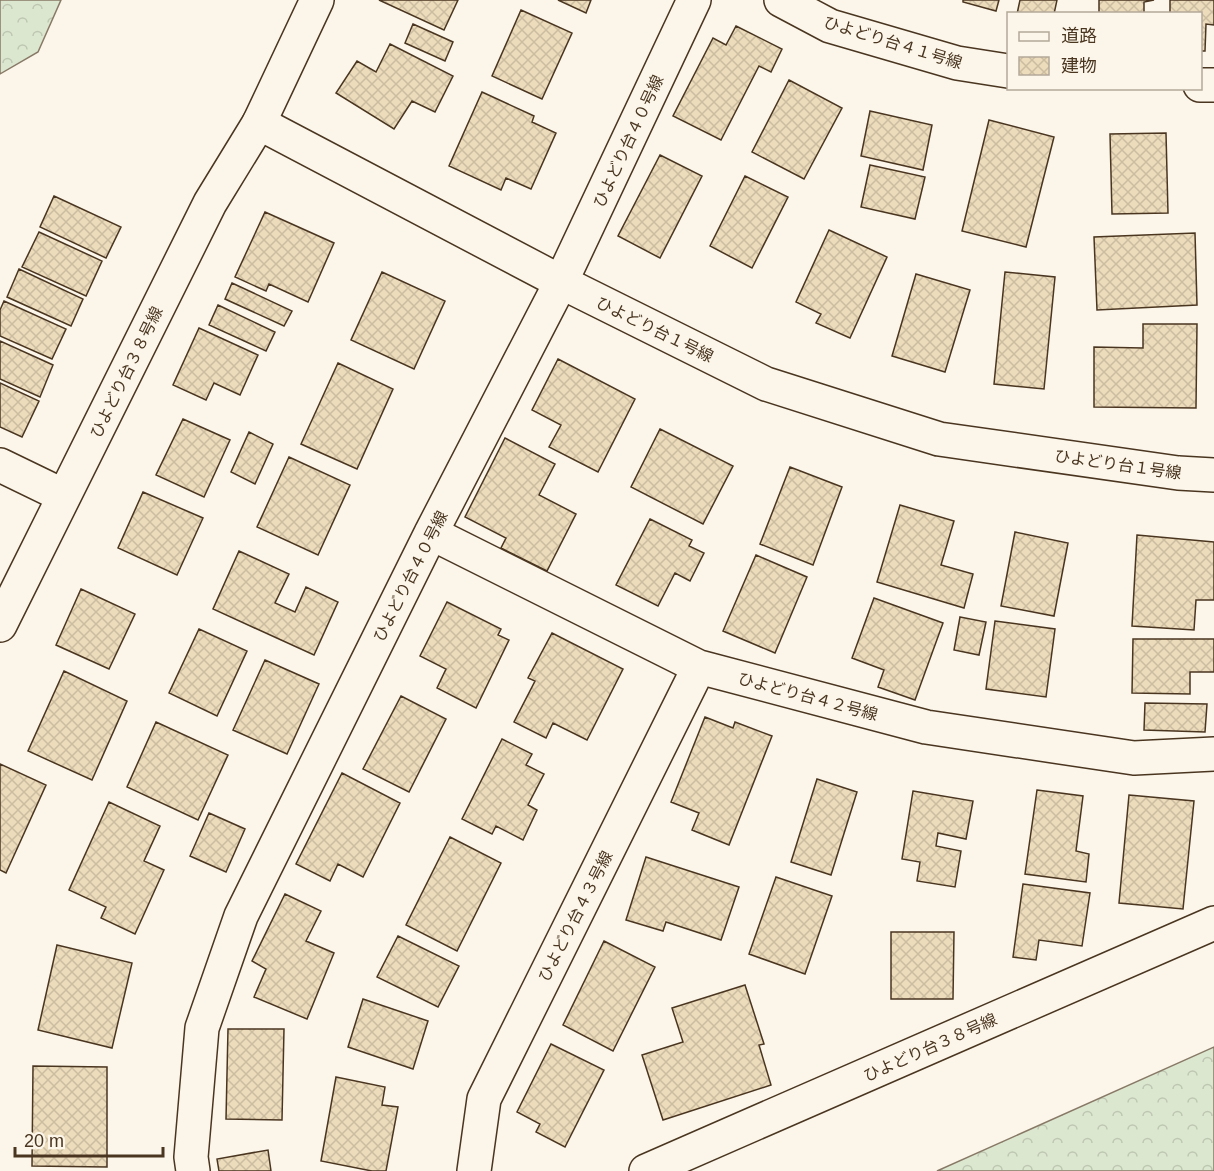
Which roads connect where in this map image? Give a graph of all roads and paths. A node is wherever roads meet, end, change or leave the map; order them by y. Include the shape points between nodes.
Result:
1 (317, 0) edge
2 (694, 0) edge
3 (782, 0) edge
4 (1007, 71) edge
5 (259, 123) junction
6 (561, 282) junction
7 (0, 465) edge
8 (1214, 475) edge
9 (64, 496) junction
10 (431, 533) junction
11 (0, 625) edge
12 (699, 667) junction
13 (1214, 754) edge
14 (1214, 923) edge
15 (193, 1171) edge
16 (474, 1171) edge
17 (646, 1171) edge

1 - 5 street
2 - 6 street, ひよどり台４０号線
3 - 4 street, ひよどり台４１号線 via 830,26 957,63
5 - 6 street, ひよどり台１号線
5 - 9 street, ひよどり台３８号線 via 210,203
6 - 8 street, ひよどり台１号線 via 766,384 939,439
6 - 10 street, ひよどり台４０号線
7 - 9 street
9 - 11 street, ひよどり台３８号線
10 - 12 street, ひよどり台４２号線
10 - 15 street, ひよどり台４０号線 via 241,916 202,1028
12 - 13 street, ひよどり台４２号線 via 926,727 1134,758
12 - 16 street, ひよどり台４３号線 via 484,1099
14 - 17 street, ひよどり台３８号線

